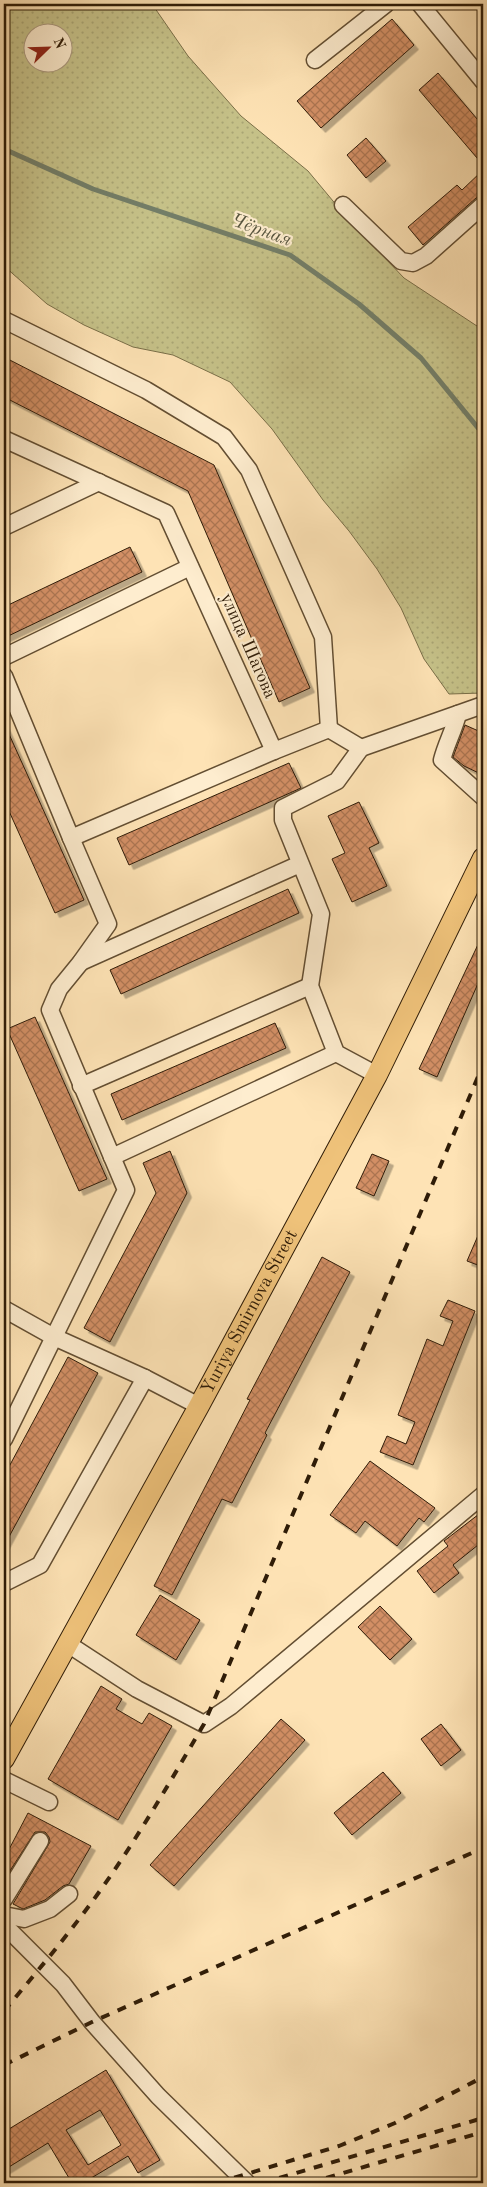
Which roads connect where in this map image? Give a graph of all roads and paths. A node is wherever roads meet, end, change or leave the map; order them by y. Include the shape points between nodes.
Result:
1 (386, 4) edge
2 (420, 4) edge
3 (315, 60) dead end
4 (483, 81) edge
5 (343, 205) dead end
6 (483, 205) edge
7 (4, 320) edge
8 (4, 439) edge
9 (99, 482) junction
10 (4, 527) edge
11 (190, 567) junction
12 (4, 657) edge
13 (4, 676) edge
14 (483, 705) edge
15 (458, 714) junction
16 (329, 729) junction
17 (361, 748) junction
18 (274, 751) junction
19 (483, 796) edge
20 (71, 838) junction
21 (483, 858) edge
22 (300, 864) junction
23 (81, 962) junction
24 (310, 986) junction
25 (336, 1053) junction
26 (377, 1075) junction
27 (81, 1086) junction
28 (112, 1157) junction
29 (4, 1309) edge
30 (54, 1338) junction
31 (145, 1378) junction
32 (199, 1406) junction
33 (4, 1439) edge
34 (483, 1495) edge
35 (4, 1583) edge
36 (68, 1644) junction
37 (4, 1759) edge
38 (4, 1780) edge
39 (49, 1802) dead end
40 (40, 1841) dead end
41 (69, 1894) dead end
42 (4, 1899) edge
43 (5, 1928) edge
44 (247, 2183) edge

1 - 3 street
2 - 4 street
5 - 6 street via 400,261 413,263 426,256
7 - 16 street via 146,390 224,437 249,470 323,637
8 - 9 street, улица Шагова
9 - 10 street
9 - 11 street, улица Шагова via 166,513
11 - 12 street
11 - 18 street, улица Шагова
13 - 20 street
14 - 15 street
15 - 17 street
15 - 19 street via 442,760
16 - 17 street
16 - 18 street
17 - 22 street via 337,781 283,808 283,820
18 - 20 street
20 - 23 street via 108,924
21 - 26 main road, Yuriya Smirnova Street
22 - 23 street
22 - 24 street via 320,914
23 - 27 street via 58,989 50,1010
24 - 25 street
24 - 27 street
25 - 26 street
25 - 28 street
26 - 32 main road, Yuriya Smirnova Street
27 - 28 street
28 - 30 street via 126,1190
29 - 30 street
30 - 31 street
30 - 33 street
31 - 32 street
31 - 35 street via 40,1565
32 - 36 main road, Yuriya Smirnova Street
34 - 36 street via 231,1706 204,1724 137,1689
36 - 37 main road, Yuriya Smirnova Street
38 - 39 street
40 - 42 street
41 - 43 street via 50,1909
43 - 44 street via 63,1984 158,2096

